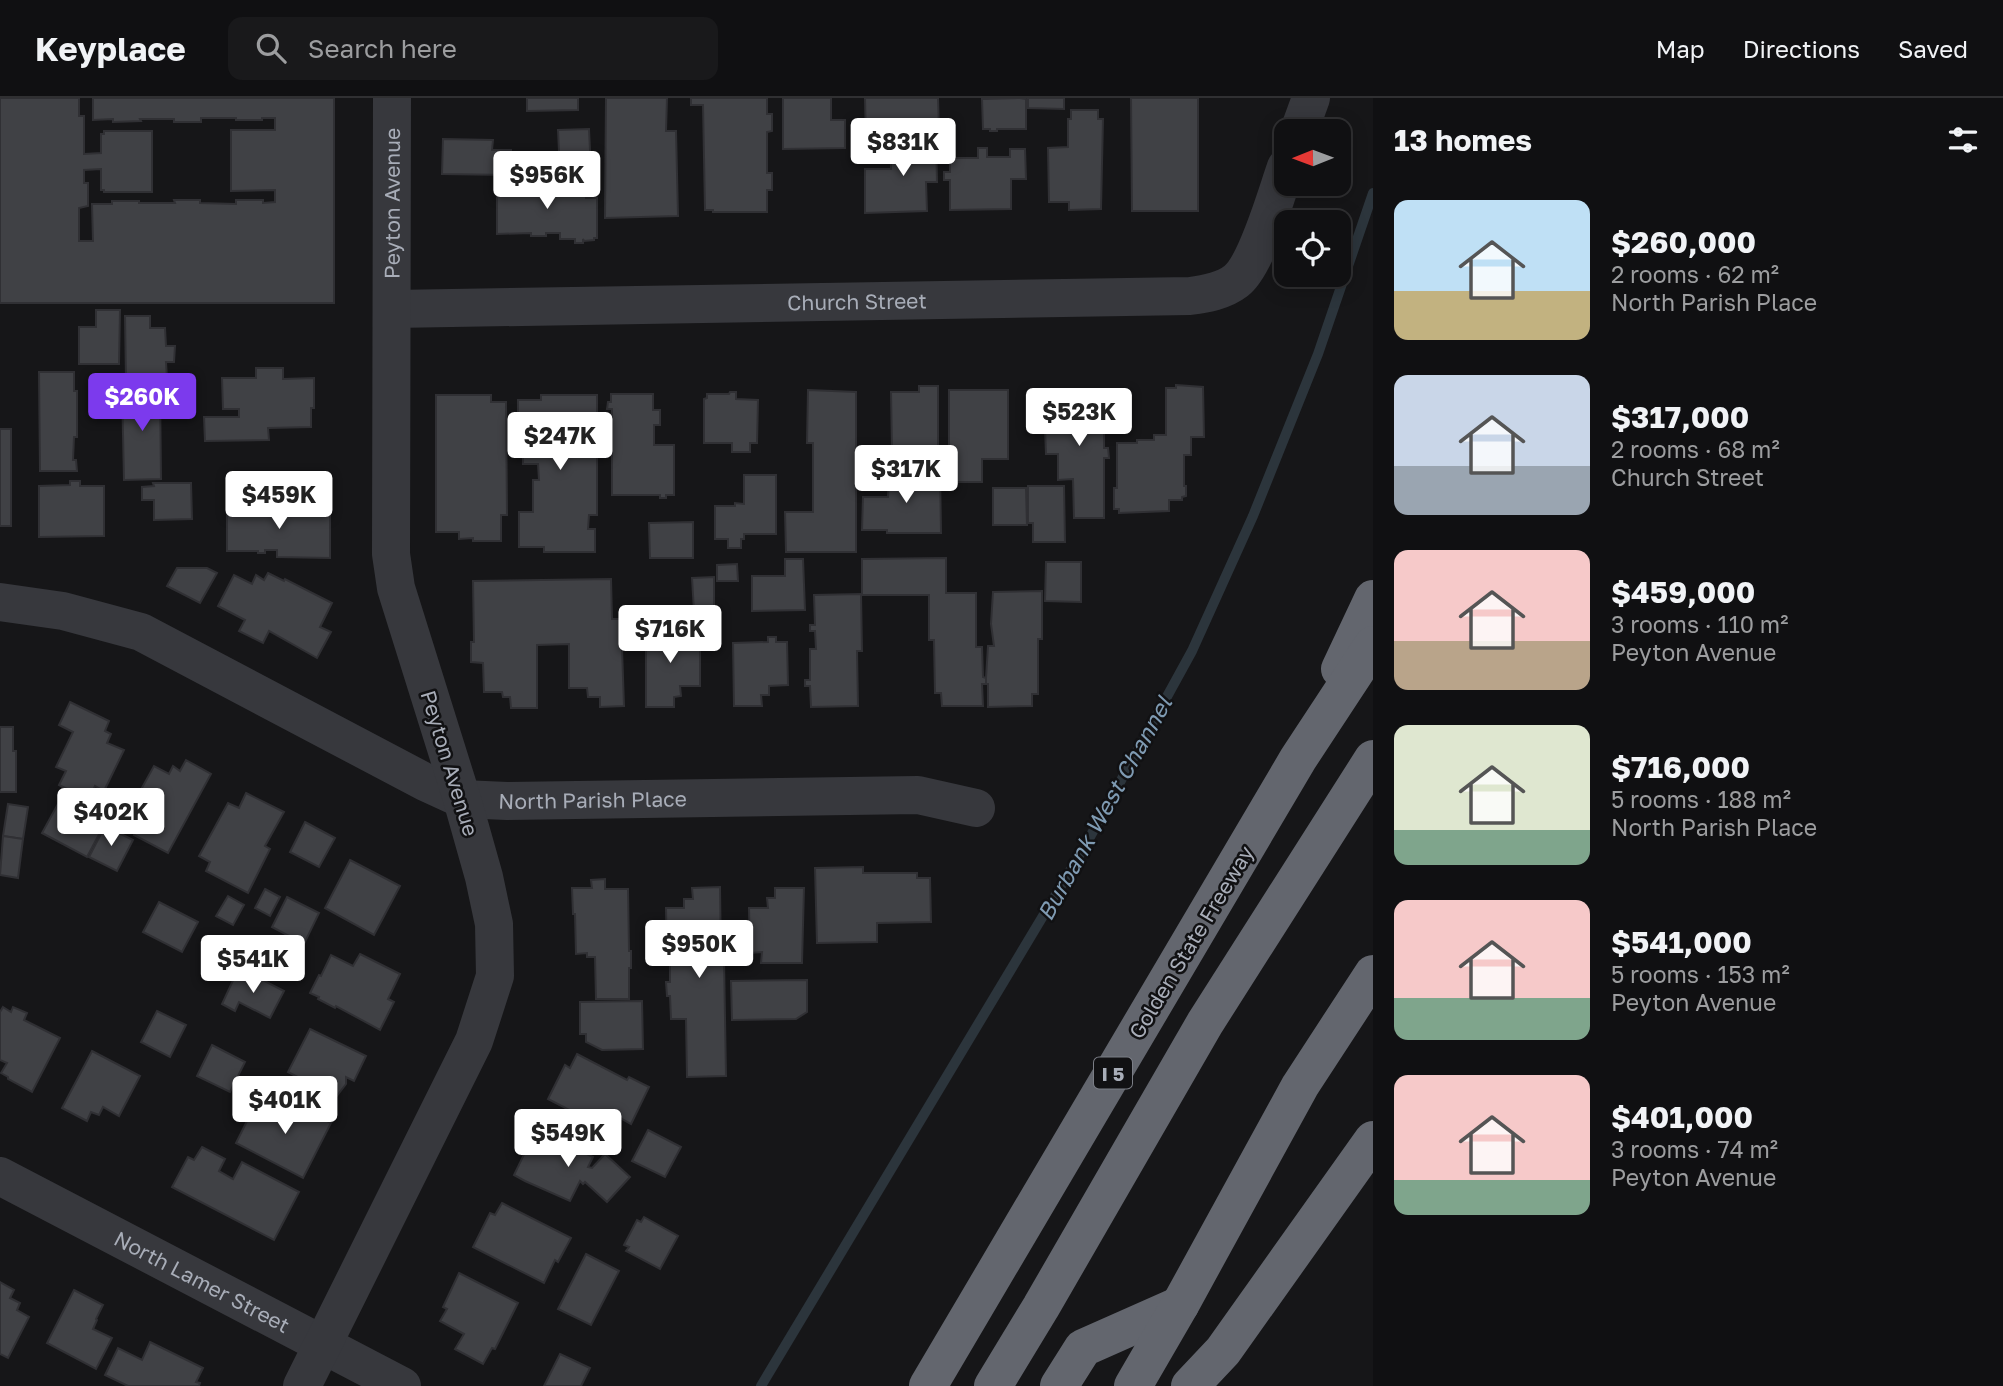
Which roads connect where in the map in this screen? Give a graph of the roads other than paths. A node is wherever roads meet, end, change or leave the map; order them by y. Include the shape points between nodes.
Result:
1 (392, 98) edge
2 (1311, 98) edge
3 (1303, 119) edge
4 (1276, 196) edge
5 (393, 309) junction
6 (1373, 599) edge
7 (0, 602) edge
8 (1373, 645) edge
9 (1298, 759) junction
10 (1373, 759) edge
11 (462, 799) junction
12 (976, 808) dead end
13 (1373, 974) edge
14 (1373, 1140) edge
15 (0, 1176) edge
16 (1180, 1305) junction
17 (322, 1344) junction
18 (302, 1386) edge
19 (402, 1386) edge
20 (928, 1386) edge
21 (993, 1386) edge
22 (1059, 1386) edge
23 (1133, 1386) edge
24 (1189, 1386) edge

1 - 5 street, Peyton Avenue
2 - 3 street
4 - 5 street, Church Street via 1251,263 1237,280 1207,294
5 - 11 street, Peyton Avenue via 391,554 396,588
6 - 9 highway
7 - 11 street, North Parish Place via 63,611 141,632
8 - 9 highway, Golden State Freeway / I 5
9 - 20 highway, Golden State Freeway / I 5
10 - 21 highway via 1205,1023
11 - 12 street, North Parish Place via 918,794
11 - 17 street, Peyton Avenue via 494,924 495,975 474,1041
13 - 16 highway via 1300,1086
14 - 24 highway via 1223,1351
15 - 17 street, North Lamer Street
16 - 22 highway via 1083,1348
16 - 23 highway
17 - 18 street, Peyton Avenue
17 - 19 street, North Lamer Street

